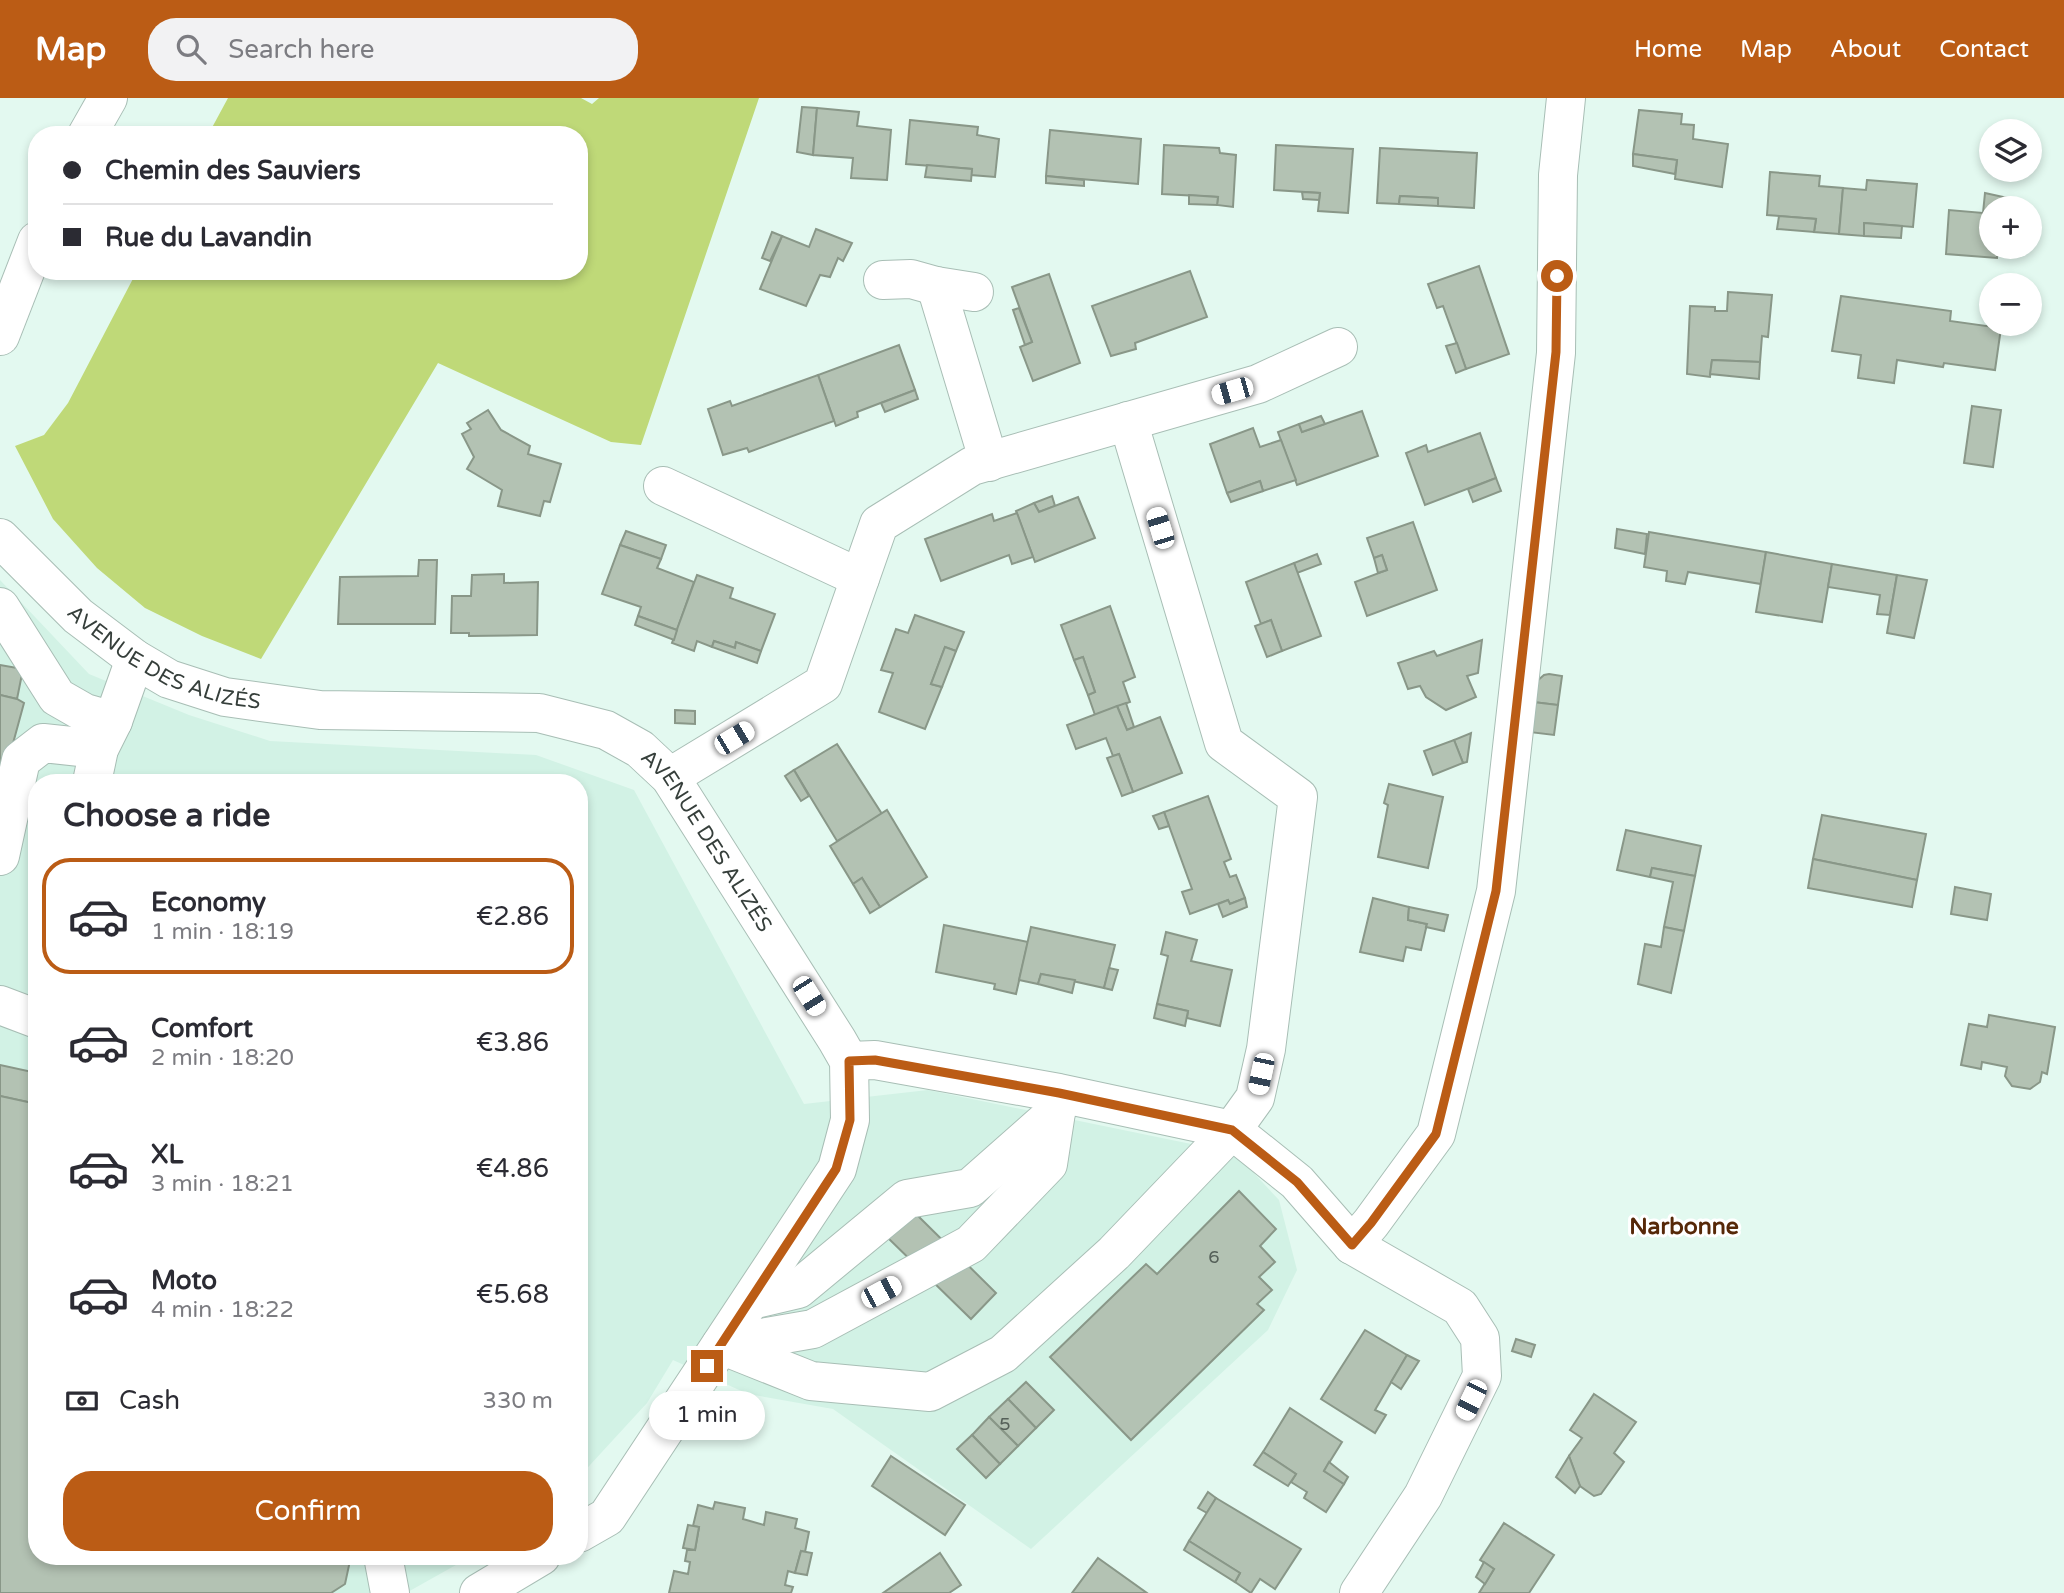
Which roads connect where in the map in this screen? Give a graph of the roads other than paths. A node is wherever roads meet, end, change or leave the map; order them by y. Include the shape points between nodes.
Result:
1 (108, 98) edge
2 (1566, 98) edge
3 (92, 126) edge
4 (28, 247) edge
5 (28, 264) edge
6 (883, 280) dead end
7 (936, 286) junction
8 (974, 292) dead end
9 (0, 295) edge
10 (0, 336) edge
11 (1338, 347) dead end
12 (1128, 421) junction
13 (989, 462) junction
14 (663, 486) dead end
15 (0, 538) edge
16 (860, 578) junction
17 (0, 607) edge
18 (135, 659) junction
19 (102, 751) edge
20 (670, 777) junction
21 (0, 856) edge
22 (0, 1005) edge
23 (28, 1016) edge
24 (849, 1061) junction
25 (1057, 1103) junction
26 (1232, 1130) junction
27 (1352, 1245) junction
28 (751, 1300) junction
29 (721, 1345) junction
30 (588, 1528) edge
31 (385, 1565) edge
32 (526, 1565) edge
33 (390, 1593) edge
34 (479, 1593) edge
35 (1359, 1593) edge

1 - 3 street
2 - 27 street via 1558,175 1556,352 1496,891 1436,1134
4 - 9 street
5 - 10 street
6 - 7 street via 911,279
7 - 8 street
7 - 13 street
11 - 12 street via 1258,384
12 - 13 street
12 - 26 street via 1224,743 1298,797 1266,1049 1255,1098
13 - 16 street via 972,466 879,524
14 - 16 street
15 - 18 street, AVENUE DES ALIZÉS via 78,616
16 - 20 street via 823,684
17 - 19 street via 57,697 85,713
18 - 19 street
18 - 20 street, AVENUE DES ALIZÉS via 169,679 225,697 320,710 540,713 606,730 640,749
19 - 21 street via 43,743 21,760
20 - 24 street, AVENUE DES ALIZÉS
22 - 23 street
24 - 25 street via 875,1060
24 - 28 street via 850,1120 836,1169
25 - 26 street
25 - 28 street via 970,1188 907,1199 798,1289
25 - 29 street via 1048,1164 971,1244 813,1329
26 - 27 street via 1297,1182
26 - 29 street via 1114,1253 1003,1354 930,1392 811,1381
27 - 35 street via 1460,1307 1480,1338 1482,1376 1423,1496
28 - 29 street
29 - 30 street via 607,1517
31 - 33 street
32 - 34 street

